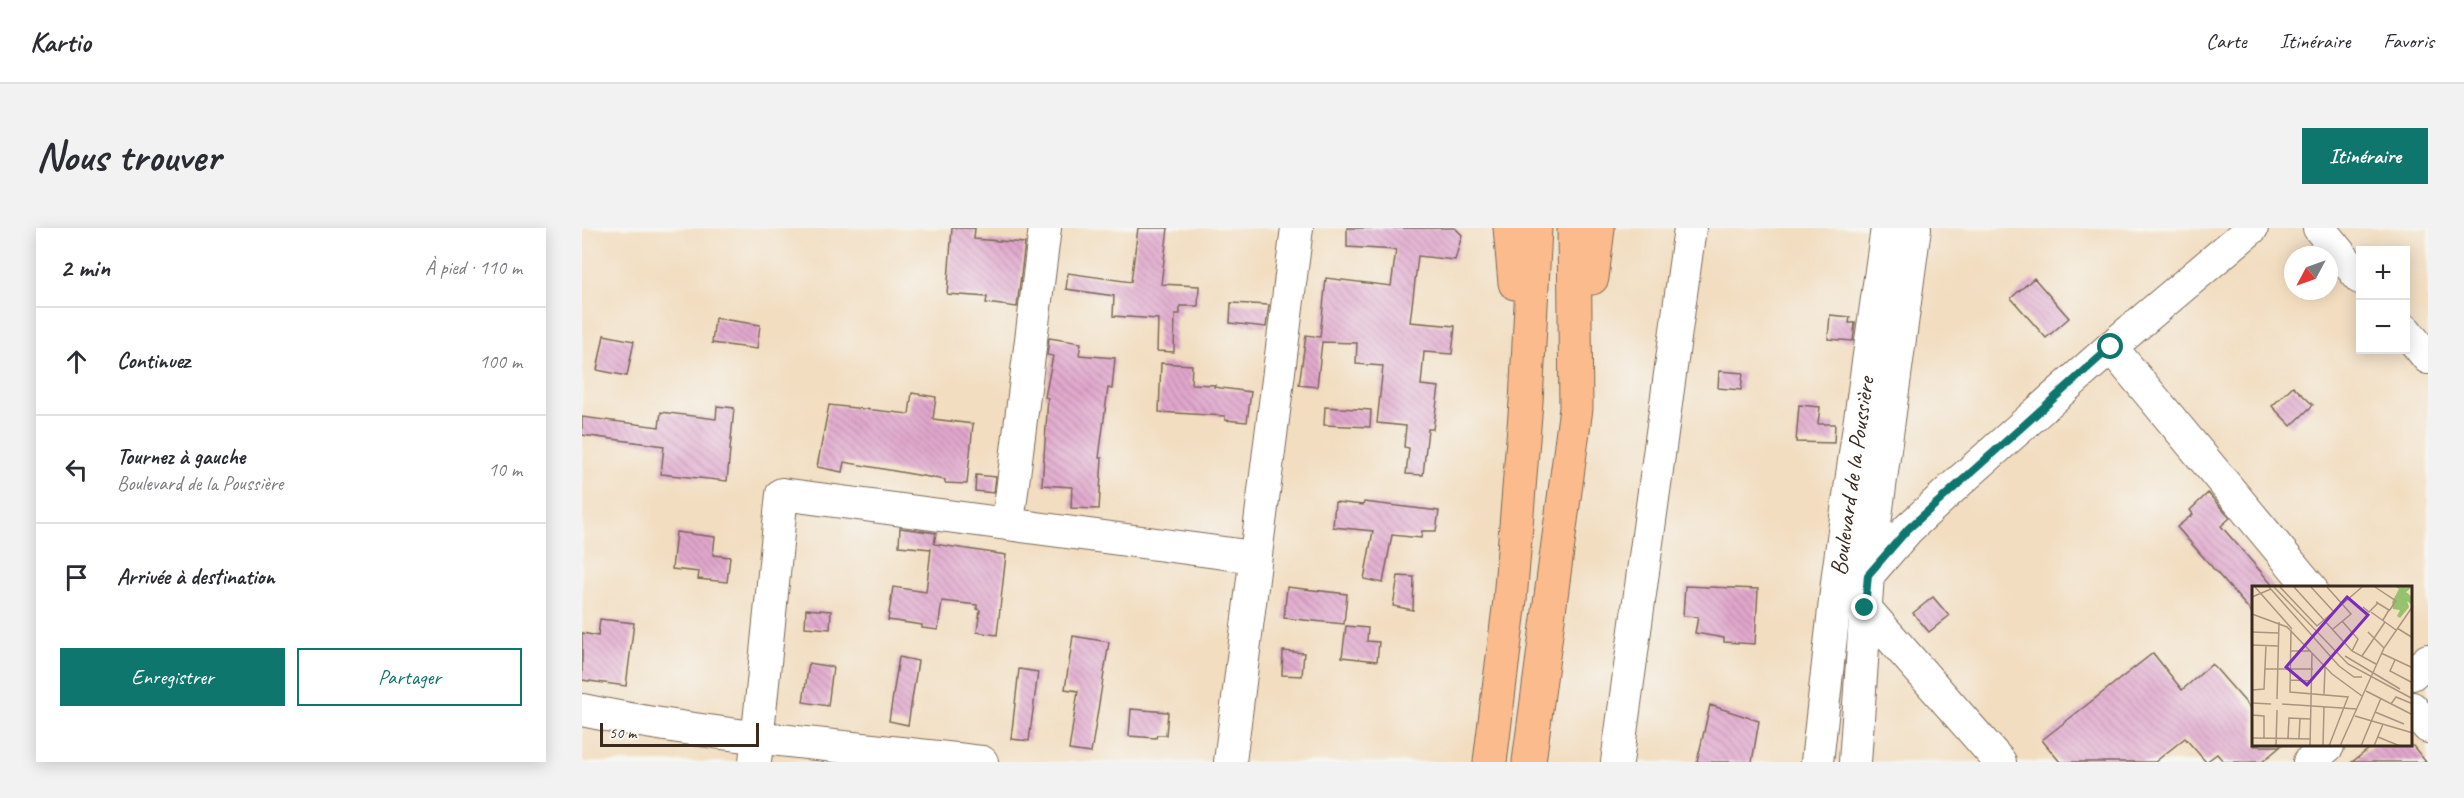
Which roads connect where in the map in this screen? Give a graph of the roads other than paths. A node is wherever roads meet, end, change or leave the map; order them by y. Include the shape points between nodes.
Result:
1 (1045, 228) edge
2 (1297, 228) edge
3 (1510, 228) edge
4 (1535, 228) edge
5 (1574, 228) edge
6 (1598, 228) edge
7 (1690, 228) edge
8 (1887, 228) edge
9 (1915, 228) edge
10 (2252, 228) edge
11 (2319, 228) edge
12 (2356, 272) edge
13 (2410, 336) edge
14 (2111, 347) junction
15 (2428, 358) edge
16 (1526, 402) junction
17 (1576, 408) junction
18 (1008, 524) junction
19 (1254, 557) junction
20 (1853, 575) junction
21 (2308, 586) edge
22 (1865, 608) junction
23 (2428, 660) edge
24 (2413, 673) edge
25 (2413, 709) edge
26 (582, 710) edge
27 (2428, 727) edge
28 (2327, 747) edge
29 (757, 749) edge
30 (981, 762) edge
31 (1230, 762) edge
32 (1490, 762) edge
33 (1529, 762) edge
34 (1617, 762) edge
35 (1817, 762) edge
36 (1855, 762) edge
37 (2000, 762) edge
38 (2309, 762) edge

1 - 18 street
2 - 19 street
3 - 16 main road
4 - 16 main road
5 - 17 main road
6 - 17 main road
7 - 34 street
8 - 20 street, Boulevard de la Poussière
9 - 20 street, Boulevard de la Poussière
10 - 14 street
11 - 12 street
13 - 15 street
14 - 20 street
14 - 21 street
16 - 32 main road via 1510,600
17 - 33 main road
18 - 19 street
18 - 29 street via 782,494
19 - 31 street
20 - 22 street, Boulevard de la Poussière
20 - 35 street, Boulevard de la Poussière
22 - 36 street, Boulevard de la Poussière
22 - 37 street
23 - 24 street
25 - 27 street
26 - 29 street
28 - 38 street
29 - 30 street

